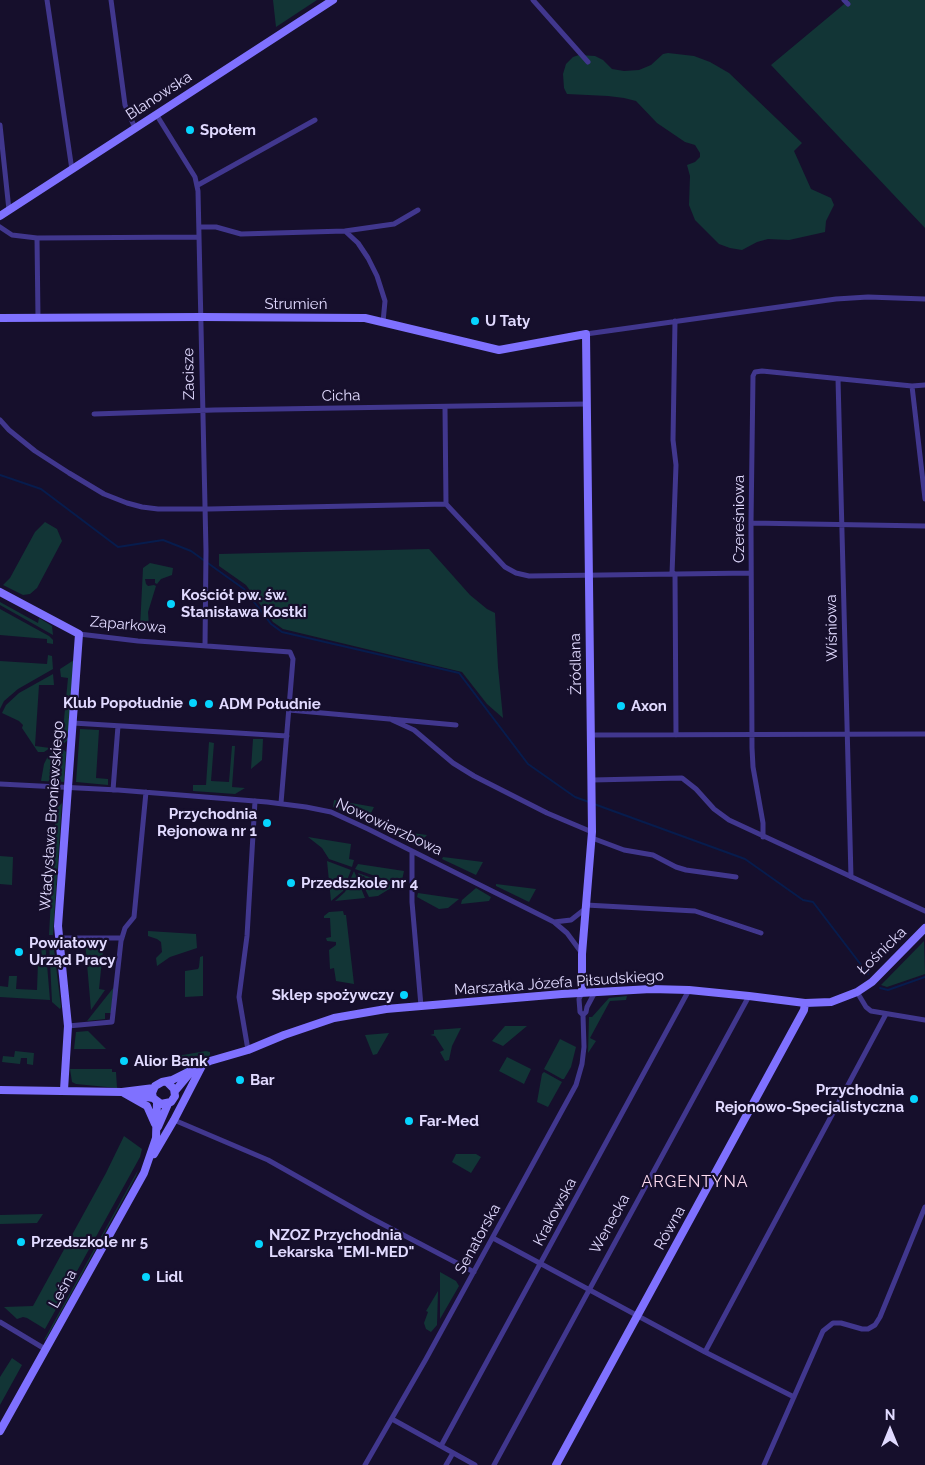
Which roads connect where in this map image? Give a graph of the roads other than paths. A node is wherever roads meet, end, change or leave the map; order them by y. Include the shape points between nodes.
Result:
1 (47, 0) edge
2 (111, 0) edge
3 (333, 0) edge
4 (533, 0) edge
5 (588, 62) dead end
6 (156, 114) junction
7 (315, 120) dead end
8 (0, 124) edge
9 (135, 128) junction
10 (72, 170) junction
11 (198, 185) junction
12 (9, 210) junction
13 (418, 210) dead end
14 (0, 216) edge
15 (0, 227) edge
16 (199, 227) junction
17 (345, 231) junction
18 (199, 237) junction
19 (37, 238) junction
20 (925, 299) edge
21 (201, 317) junction
22 (0, 318) edge
23 (38, 318) junction
24 (675, 321) junction
25 (383, 322) junction
26 (586, 334) junction
27 (838, 378) junction
28 (925, 385) edge
29 (912, 386) junction
30 (587, 404) junction
31 (445, 408) junction
32 (202, 411) junction
33 (94, 414) dead end
34 (0, 420) edge
35 (925, 499) edge
36 (446, 504) junction
37 (204, 509) junction
38 (751, 523) junction
39 (842, 524) junction
40 (925, 526) edge
41 (751, 572) junction
42 (674, 574) junction
43 (589, 576) junction
44 (0, 592) edge
45 (79, 634) junction
46 (205, 646) junction
47 (289, 710) junction
48 (390, 719) junction
49 (73, 723) junction
50 (456, 725) dead end
51 (118, 726) junction
52 (847, 734) junction
53 (925, 734) edge
54 (676, 735) junction
55 (752, 735) junction
56 (287, 736) junction
57 (591, 736) junction
58 (592, 780) junction
59 (0, 784) edge
60 (68, 789) junction
61 (113, 790) junction
62 (146, 792) junction
63 (255, 801) junction
64 (281, 803) junction
65 (592, 835) junction
66 (763, 836) junction
67 (412, 852) junction
68 (736, 877) dead end
69 (851, 877) junction
70 (586, 907) junction
71 (925, 911) edge
72 (554, 922) junction
73 (925, 928) edge
74 (761, 933) dead end
75 (58, 938) junction
76 (122, 938) junction
77 (582, 954) junction
78 (689, 990) junction
79 (582, 992) junction
80 (595, 992) junction
81 (857, 992) junction
82 (749, 996) junction
83 (805, 1003) junction
84 (420, 1006) junction
85 (587, 1007) junction
86 (886, 1014) junction
87 (583, 1015) junction
88 (925, 1020) edge
89 (68, 1026) junction
90 (248, 1050) junction
91 (203, 1064) junction
92 (192, 1070) junction
93 (167, 1082) junction
94 (154, 1088) junction
95 (0, 1090) edge
96 (64, 1090) junction
97 (175, 1091) junction
98 (122, 1092) junction
99 (155, 1100) junction
100 (168, 1104) junction
101 (174, 1120) junction
102 (156, 1129) junction
103 (150, 1160) junction
104 (925, 1207) edge
105 (493, 1238) junction
106 (541, 1263) junction
107 (474, 1272) junction
108 (589, 1289) junction
109 (638, 1316) junction
110 (0, 1322) edge
111 (45, 1349) junction
112 (705, 1352) junction
113 (794, 1397) junction
114 (392, 1419) junction
115 (0, 1431) edge
116 (441, 1446) junction
117 (453, 1453) junction
118 (365, 1465) edge
119 (446, 1465) edge
120 (475, 1465) edge
121 (494, 1465) edge
122 (556, 1465) edge
123 (764, 1465) edge

1 - 10 street
2 - 9 street via 125,105
3 - 6 street, Blanowska
4 - 5 street
6 - 9 street, Blanowska
6 - 11 street, Zacisze
7 - 11 street
8 - 12 street
9 - 10 street, Blanowska
10 - 12 street, Blanowska
11 - 16 street, Zacisze
12 - 14 street, Blanowska
13 - 17 street via 394,224
15 - 19 street via 12,235
16 - 17 street via 241,234
16 - 18 street, Zacisze
17 - 25 street via 358,243 377,276 385,301
18 - 19 street
18 - 21 street, Zacisze
19 - 23 street
20 - 24 street via 836,299
21 - 23 street, Strumień
21 - 25 street, Strumień via 356,318
21 - 32 street, Zacisze
22 - 23 street, Strumień
24 - 26 street
24 - 42 street
25 - 26 street, Strumień via 499,350
26 - 30 street, Źródlana
27 - 29 street, Czereśniowa
27 - 38 street, Czereśniowa via 755,372
27 - 39 street, Wiśniowa
28 - 29 street, Czereśniowa
29 - 35 street
30 - 31 street, Cicha
30 - 43 street, Źródlana
31 - 32 street, Cicha
31 - 36 street
32 - 33 street, Cicha
32 - 37 street, Zacisze
34 - 37 street via 35,451 104,494 142,507
36 - 37 street
36 - 43 street via 505,567 516,573
37 - 46 street, Zacisze
38 - 39 street
38 - 41 street, Czereśniowa
39 - 40 street
39 - 52 street, Wiśniowa
41 - 42 street
41 - 55 street, Czereśniowa
42 - 43 street
42 - 54 street
43 - 57 street, Źródlana
44 - 45 street, Zaparkowa
45 - 46 street, Zaparkowa
45 - 49 street, Władysława Broniewskiego
46 - 47 street, Zaparkowa via 286,651 292,655
47 - 48 street
47 - 56 street
48 - 50 street
48 - 65 street via 414,730 474,776
49 - 51 street
49 - 60 street, Władysława Broniewskiego
51 - 56 street
51 - 61 street
52 - 53 street
52 - 55 street
52 - 69 street, Wiśniowa
54 - 55 street
54 - 57 street
55 - 66 street, Czereśniowa
56 - 64 street
57 - 58 street, Źródlana
58 - 65 street, Źródlana
58 - 66 street via 682,778 722,816
59 - 60 street, Nowowierzbowa
60 - 61 street, Nowowierzbowa
60 - 75 street, Władysława Broniewskiego
61 - 62 street, Nowowierzbowa
62 - 63 street, Nowowierzbowa
62 - 76 street via 134,917
63 - 64 street, Nowowierzbowa
63 - 90 street via 247,936 239,997
64 - 67 street, Nowowierzbowa via 331,812
65 - 68 street via 618,848 653,855 686,870
65 - 70 street, Źródlana
66 - 69 street
67 - 72 street, Nowowierzbowa
67 - 84 street via 412,902
69 - 71 street
70 - 72 street via 571,920
70 - 74 street via 695,911
70 - 77 street, Źródlana
72 - 77 street, Nowowierzbowa via 567,933
73 - 81 street, Łośnicka via 872,982
75 - 76 street
75 - 89 street, Władysława Broniewskiego
76 - 89 street via 112,1022
77 - 79 street, Źródlana
78 - 80 street, Marszałka Józefa Piłsudskiego
78 - 82 street, Marszałka Józefa Piłsudskiego
78 - 106 street, Krakowska
79 - 80 street, Marszałka Józefa Piłsudskiego
79 - 84 street, Marszałka Józefa Piłsudskiego
79 - 85 street
79 - 87 street, Senatorska via 579,999
80 - 85 street, Senatorska
81 - 83 street, Marszałka Józefa Piłsudskiego via 831,1002
81 - 86 street via 871,1011
82 - 83 street, Marszałka Józefa Piłsudskiego
82 - 108 street, Wenecka
83 - 109 street, Równa
84 - 90 street, Marszałka Józefa Piłsudskiego via 373,1010 334,1018
85 - 87 street, Senatorska
86 - 88 street
86 - 112 street
87 - 105 street, Senatorska via 582,1064 576,1085
89 - 96 street, Władysława Broniewskiego
90 - 91 street, Marszałka Józefa Piłsudskiego
91 - 92 street, Marszałka Józefa Piłsudskiego
91 - 101 street
92 - 93 street, Marszałka Józefa Piłsudskiego
92 - 97 street
93 - 94 street
93 - 97 street
94 - 98 street
94 - 99 street
95 - 96 street
96 - 98 street
97 - 100 street
98 - 99 street
98 - 102 street via 147,1106
99 - 100 street
99 - 102 street, Leśna
100 - 102 street, Leśna
101 - 103 street
101 - 107 street via 268,1160
102 - 103 street, Leśna
103 - 111 street, Leśna
104 - 113 street via 880,1317 874,1325 862,1330 842,1323 828,1325
105 - 106 street
105 - 107 street, Senatorska
106 - 108 street
106 - 116 street, Krakowska
107 - 114 street, Senatorska
108 - 109 street
108 - 121 street, Wenecka
109 - 112 street
109 - 122 street, Równa
110 - 111 street
111 - 115 street, Leśna
112 - 113 street
113 - 123 street
114 - 116 street
114 - 118 street, Senatorska
116 - 117 street
117 - 119 street
117 - 120 street

